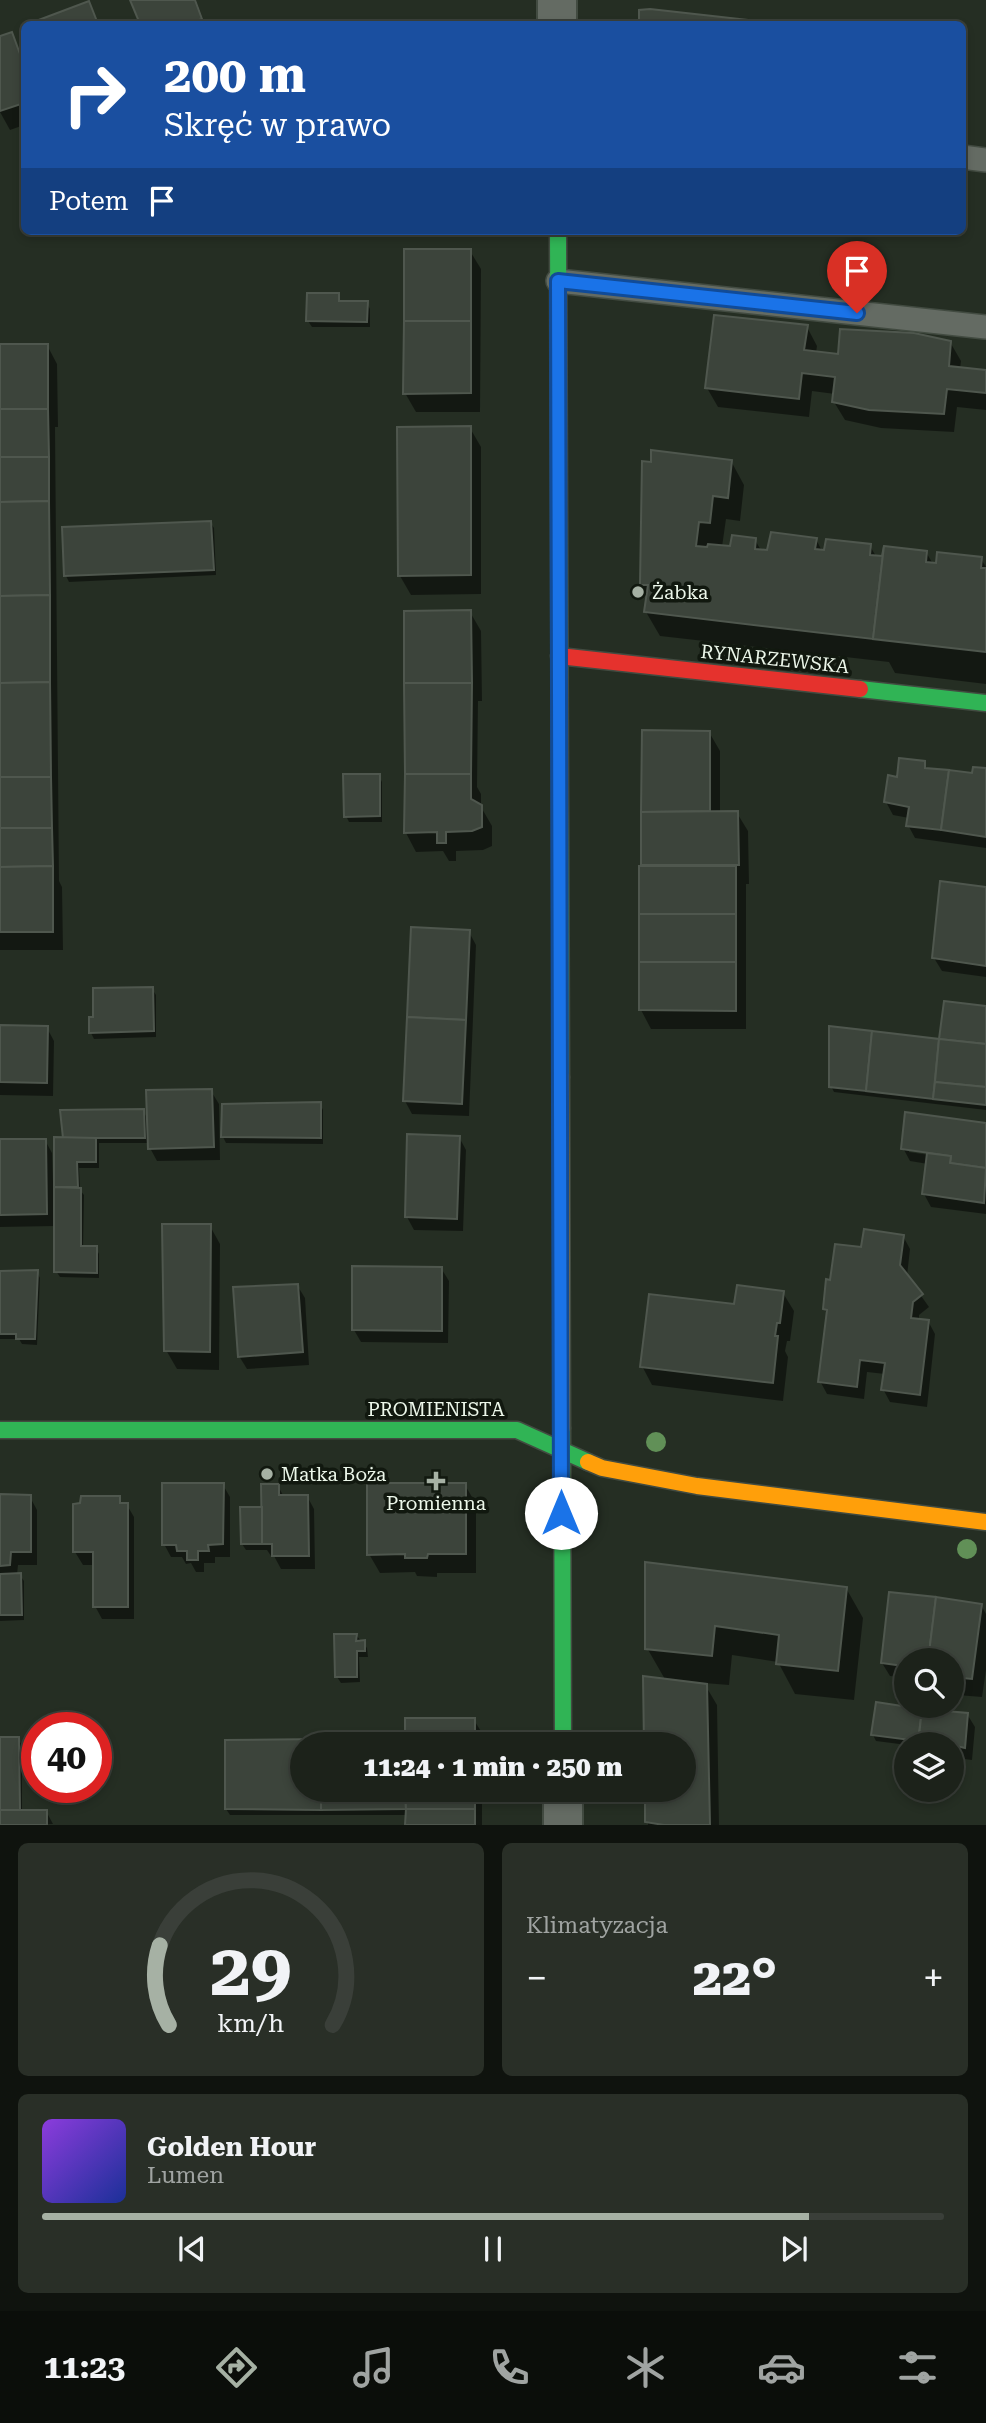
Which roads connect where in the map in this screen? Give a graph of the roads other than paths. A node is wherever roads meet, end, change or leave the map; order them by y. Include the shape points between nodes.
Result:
1 (558, 0) edge
2 (558, 21) edge
3 (966, 158) edge
4 (986, 160) edge
5 (558, 235) edge
6 (558, 281) junction
7 (986, 327) edge
8 (559, 656) junction
9 (986, 704) edge
10 (0, 1430) edge
11 (561, 1448) junction
12 (986, 1522) edge
13 (563, 1732) edge
14 (563, 1802) edge
15 (563, 1825) edge

1 - 2 street
3 - 4 lane
5 - 6 street
6 - 7 lane
6 - 8 street
8 - 9 street, RYNARZEWSKA
8 - 11 street
10 - 11 street, PROMIENISTA via 517,1430
11 - 12 street, PROMIENISTA via 602,1468 697,1486
11 - 13 street
14 - 15 street

